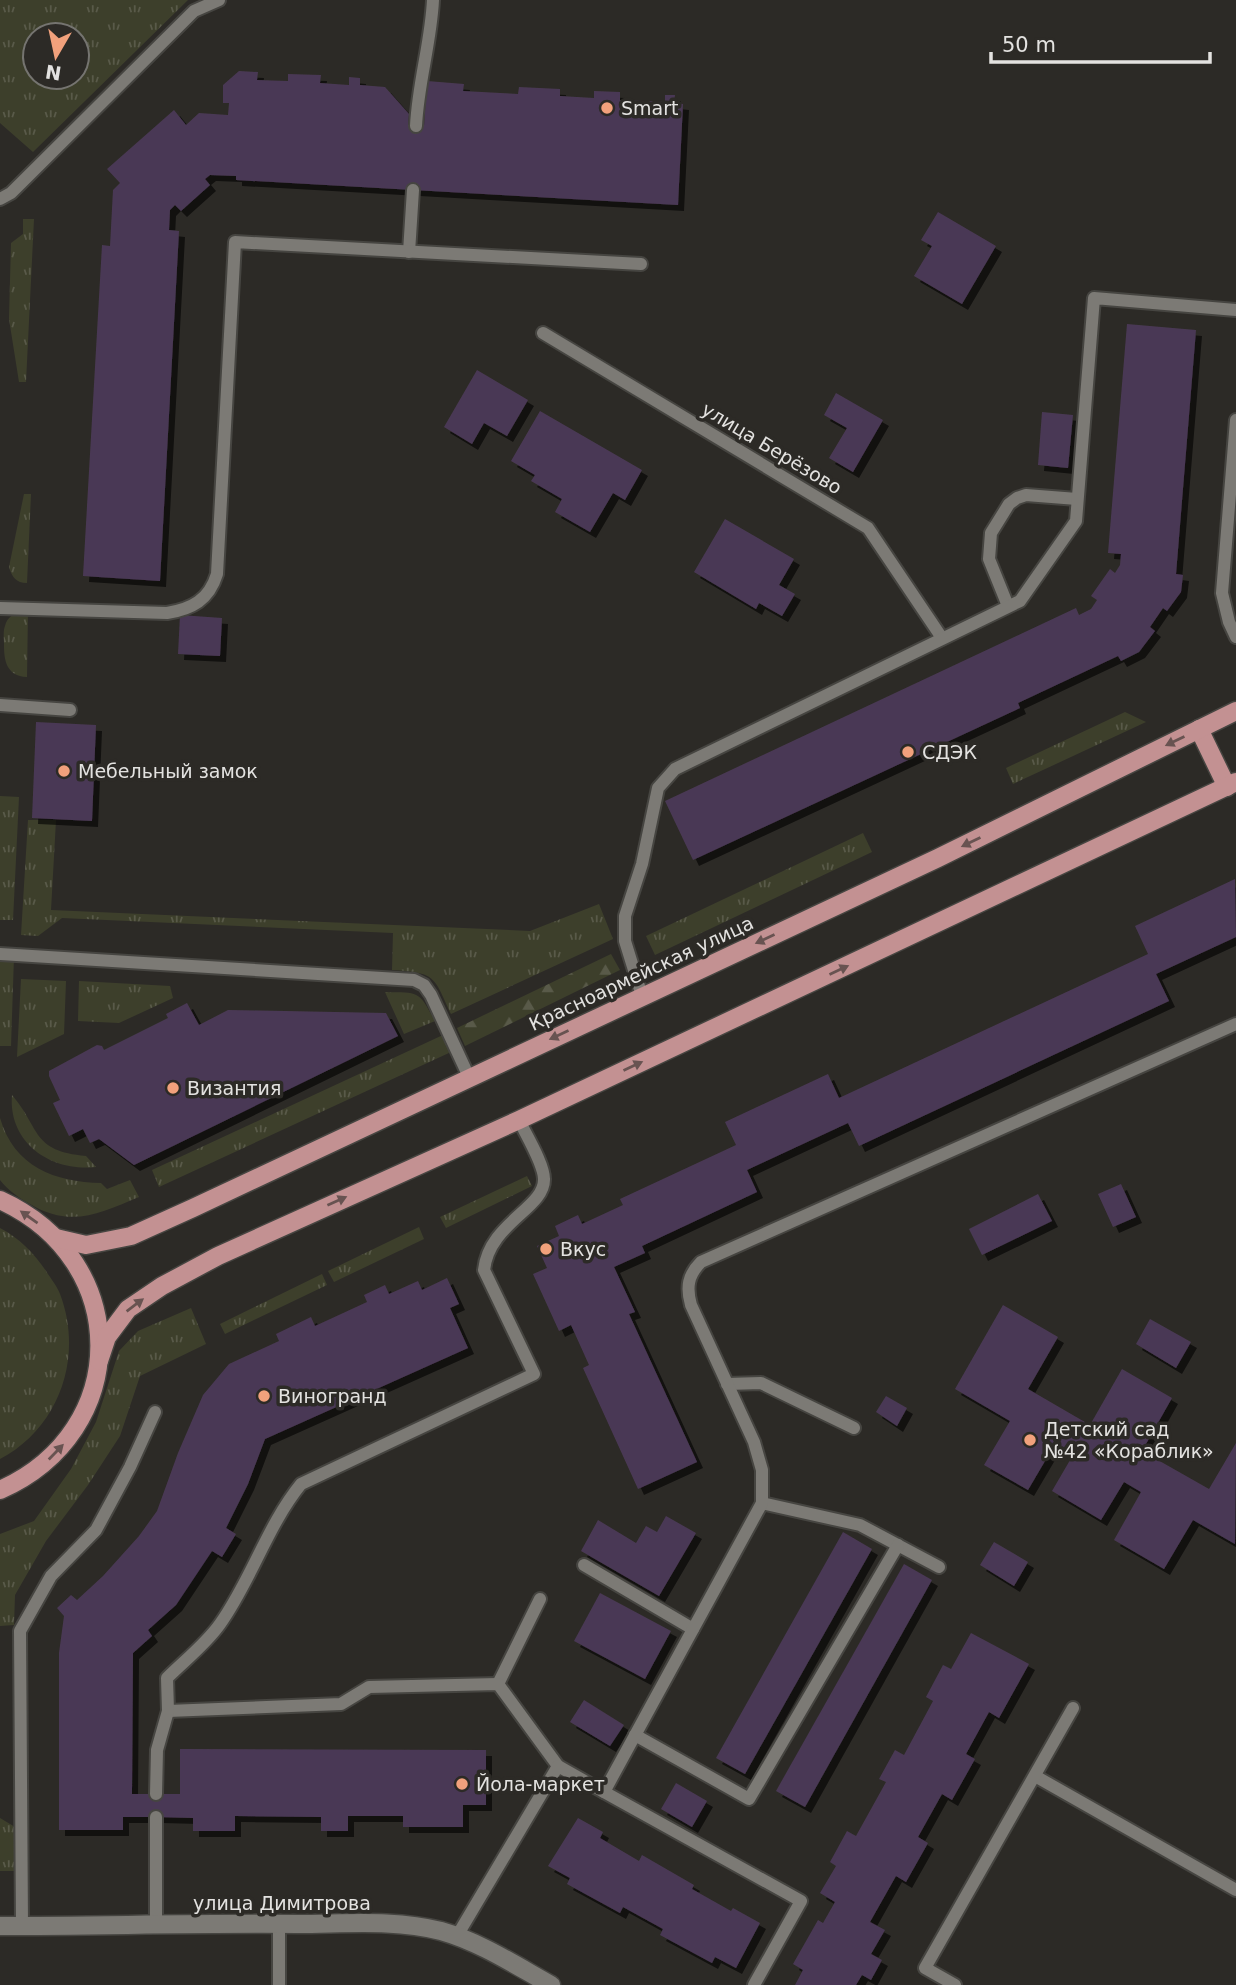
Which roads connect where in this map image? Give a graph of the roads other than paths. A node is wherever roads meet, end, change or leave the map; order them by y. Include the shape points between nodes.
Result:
1 (219, 0) edge
2 (433, 0) edge
3 (416, 125) dead end
4 (412, 190) dead end
5 (0, 199) edge
6 (409, 252) junction
7 (641, 264) dead end
8 (1236, 310) edge
9 (543, 333) dead end
10 (1236, 420) edge
11 (1077, 499) junction
12 (0, 607) edge
13 (1008, 607) junction
14 (1236, 637) edge
15 (942, 638) junction
16 (0, 705) edge
17 (70, 710) dead end
18 (1236, 710) edge
19 (1199, 729) junction
20 (1231, 785) edge
21 (0, 954) edge
22 (642, 996) junction
23 (1236, 1024) edge
24 (468, 1077) junction
25 (519, 1120) junction
26 (0, 1200) edge
27 (56, 1238) junction
28 (99, 1361) junction
29 (727, 1384) junction
30 (155, 1412) dead end
31 (854, 1428) dead end
32 (0, 1490) edge
33 (762, 1503) junction
34 (898, 1545) junction
35 (584, 1565) dead end
36 (939, 1567) dead end
37 (540, 1599) dead end
38 (693, 1629) junction
39 (498, 1684) junction
40 (1073, 1707) dead end
41 (168, 1711) junction
42 (635, 1735) junction
43 (558, 1766) junction
44 (1035, 1776) junction
45 (604, 1792) junction
46 (156, 1794) dead end
47 (156, 1817) dead end
48 (1236, 1890) edge
49 (279, 1924) junction
50 (156, 1925) junction
51 (0, 1926) edge
52 (22, 1926) junction
53 (457, 1936) junction
54 (279, 1985) edge
55 (551, 1985) edge
56 (754, 1985) edge
57 (955, 1985) edge

1 - 5 lane via 194,11
2 - 3 lane
4 - 6 lane
6 - 7 lane
6 - 12 lane via 235,242 217,574 201,601 167,613
8 - 11 lane via 1094,298
9 - 15 lane, улица Берёзово via 868,528
10 - 14 lane via 1222,593
11 - 13 lane via 1076,521 1020,601
11 - 13 lane via 1026,495 1009,504 991,533 989,559
13 - 15 lane
15 - 22 lane via 675,769 658,788 625,916 625,941
16 - 17 lane
18 - 19 main road, Красноармейская улица
19 - 20 main road
19 -> 22 main road, Красноармейская улица via 938,858
25 -> 20 main road
21 - 24 lane via 414,980 430,995
22 -> 24 main road, Красноармейская улица
23 - 29 lane via 701,1262 692,1271 687,1293
24 - 27 main road, Красноармейская улица via 131,1236 86,1245
28 -> 25 main road via 107,1337 128,1309 162,1286
25 - 41 lane via 545,1180 538,1197 491,1243 484,1270 534,1374 301,1484 283,1506 219,1625 167,1678
27 -> 26 main road
27 - 28 main road via 91,1294 99,1327
32 -> 28 main road via 46,1463 66,1442 86,1408
29 - 31 lane via 761,1383
29 - 33 lane via 754,1442 762,1470
30 - 52 lane via 96,1531 51,1576 20,1632
33 - 34 lane via 860,1525
33 - 38 lane
34 - 36 lane
34 - 42 lane via 749,1799
35 - 38 lane
37 - 39 lane
38 - 42 lane
39 - 41 lane via 369,1687 341,1704
39 - 43 lane
40 - 44 lane
41 - 46 lane via 157,1750
42 - 45 lane
43 - 45 lane
43 - 53 lane
44 - 48 lane
44 - 57 lane via 925,1968
45 - 56 lane via 801,1901
47 - 50 lane
49 - 50 street, улица Димитрова
49 - 53 street, улица Димитрова via 380,1924
49 - 54 lane
50 - 52 street, улица Димитрова
51 - 52 street, улица Димитрова
53 - 55 street, улица Димитрова

